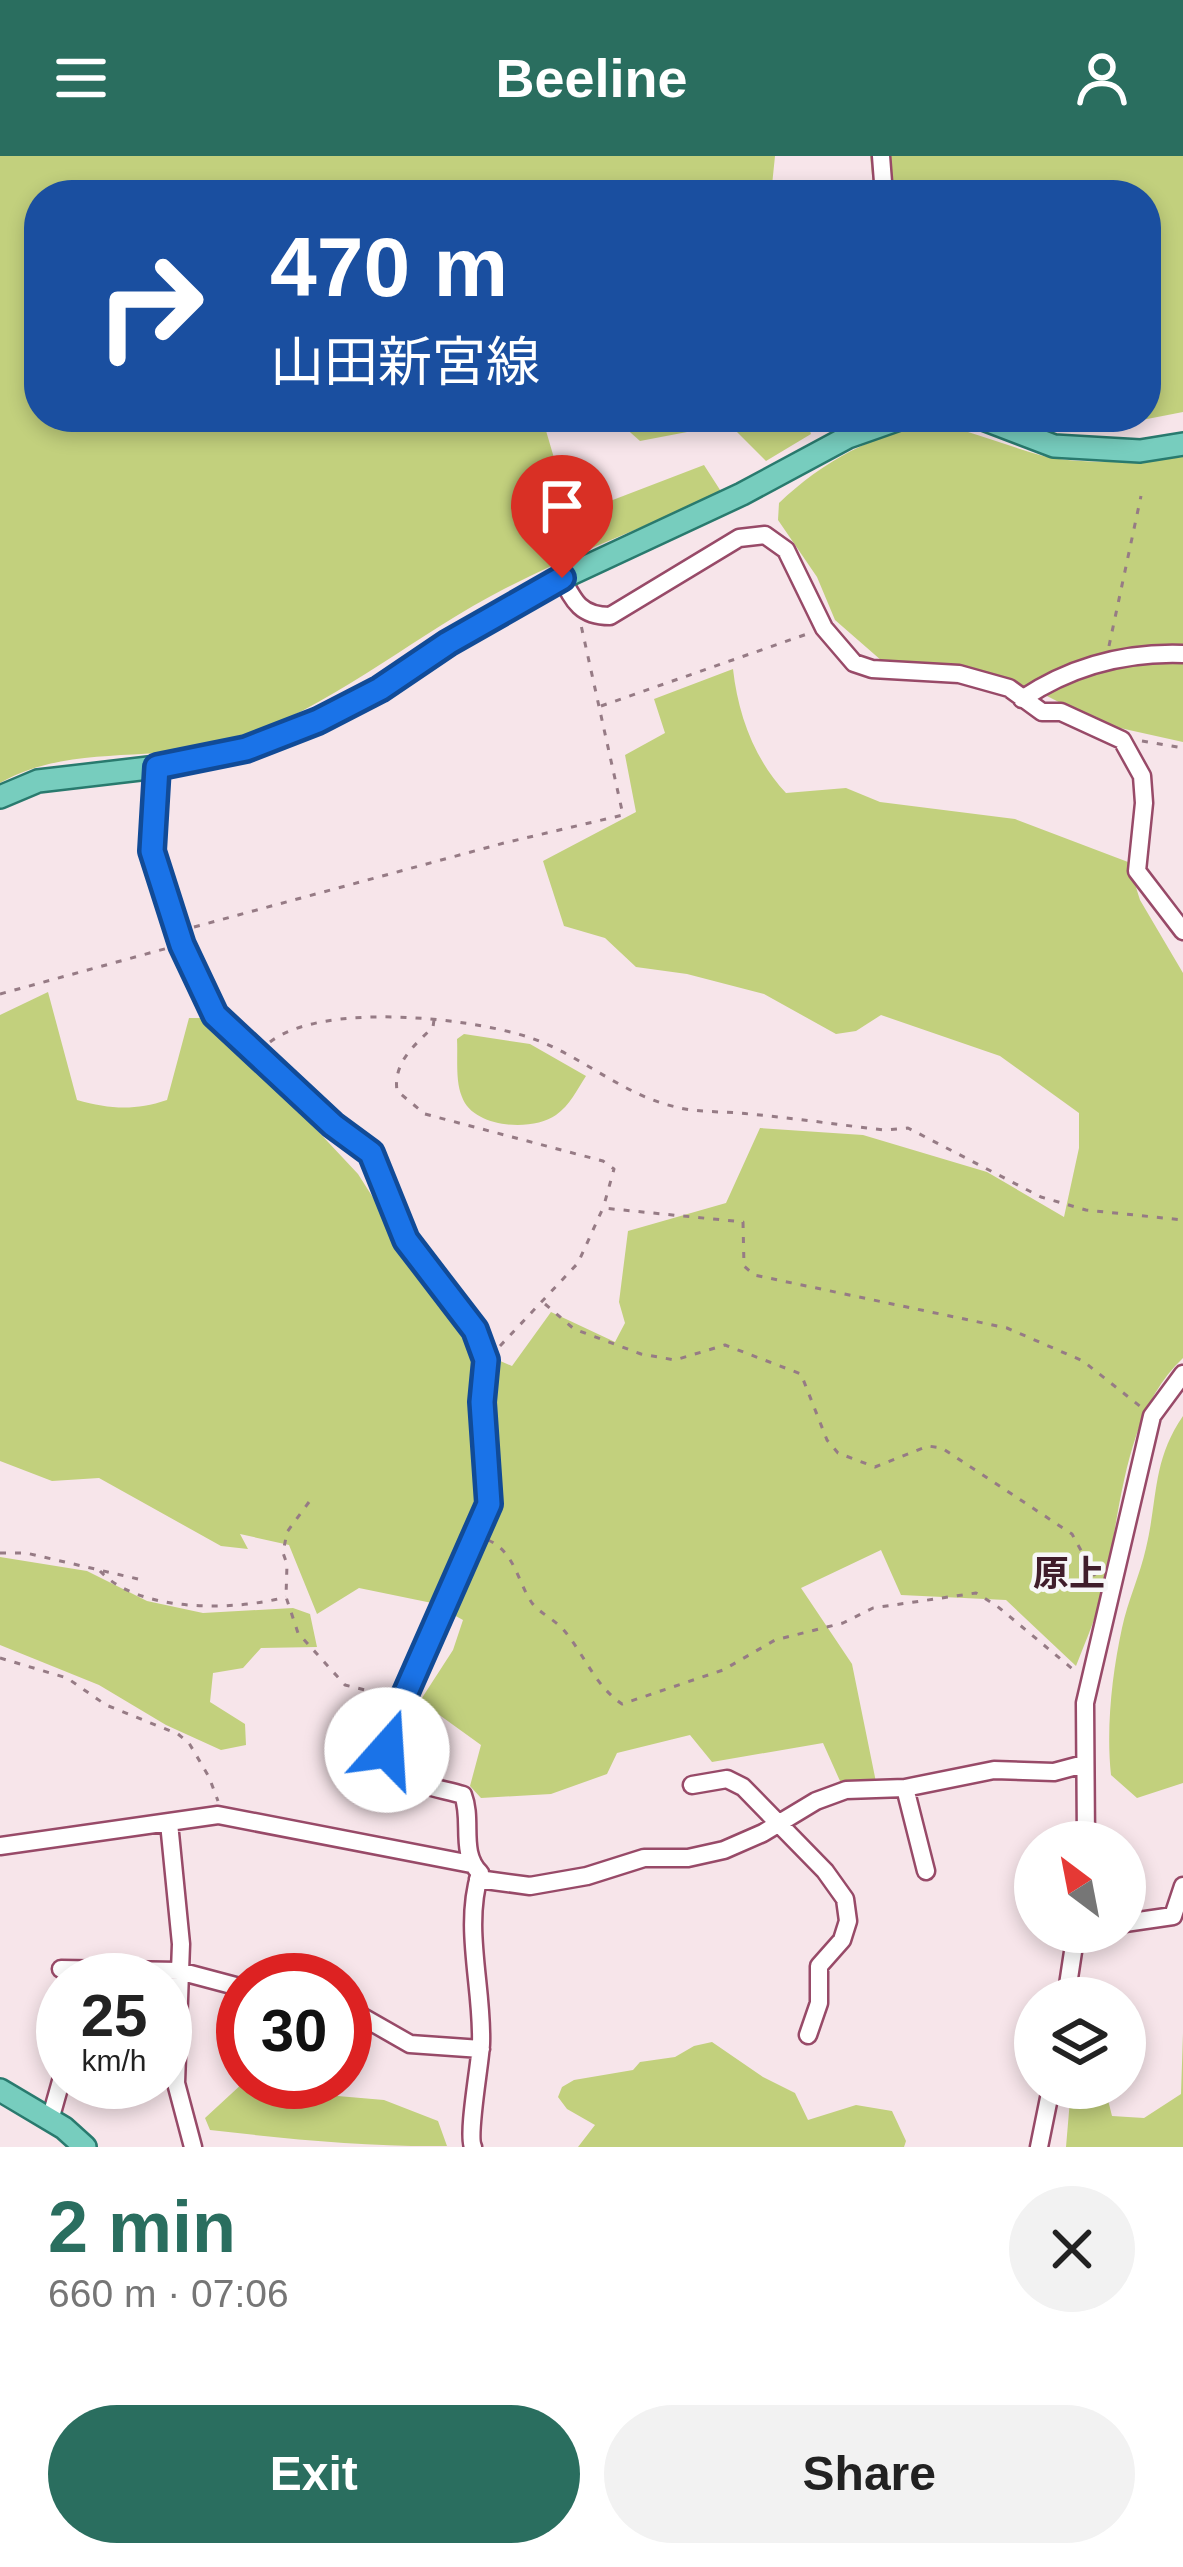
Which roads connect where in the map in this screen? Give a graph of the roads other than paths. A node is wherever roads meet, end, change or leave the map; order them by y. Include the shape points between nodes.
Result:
1 (862, 432) edge
2 (1017, 432) edge
3 (1183, 444) edge
4 (562, 578) junction
5 (1183, 654) edge
6 (1022, 699) junction
7 (157, 767) junction
8 (0, 797) edge
9 (1183, 931) edge
10 (1183, 1374) edge
11 (1084, 1764) junction
12 (692, 1785) dead end
13 (905, 1788) junction
14 (1085, 1821) edge
15 (169, 1823) junction
16 (777, 1824) junction
17 (0, 1846) edge
18 (926, 1871) dead end
19 (475, 1872) junction
20 (1183, 1886) edge
21 (1178, 1919) edge
22 (1146, 1921) edge
23 (180, 1953) edge
24 (372, 2022) edge
25 (808, 2035) dead end
26 (481, 2049) junction
27 (0, 2090) edge
28 (53, 2109) edge
29 (183, 2109) edge
30 (1047, 2109) edge
31 (50, 2120) junction
32 (85, 2147) edge
33 (193, 2147) edge
34 (473, 2147) edge
35 (1039, 2147) edge

1 - 4 main road
2 - 3 main road via 1054,446 1139,451
4 - 6 street via 576,606 610,616 739,538 765,535 786,550 824,628 854,663 959,674
4 - 7 main road via 318,721 246,749
5 - 6 street via 1107,660
6 - 9 street via 1122,740 1142,776 1137,871
7 - 8 main road via 38,781
7 - 19 street via 152,851 215,1015 371,1153 406,1240 475,1330 486,1360 489,1504 387,1750 406,1780 463,1795
10 - 11 street via 1152,1416 1085,1703
11 - 13 street via 994,1770
11 - 14 street
12 - 16 street via 727,1779
13 - 16 street via 846,1790
13 - 18 street
15 - 17 street
15 - 19 street via 218,1815
15 - 23 street
16 - 19 street via 724,1850 644,1858 530,1886
16 - 25 street via 825,1870 848,1922 818,1966 819,2003
19 - 26 street
20 - 21 street
21 - 22 street
24 - 26 street via 410,2044
26 - 34 street
27 - 31 main road
28 - 31 street
29 - 33 street
30 - 35 street
31 - 32 main road

